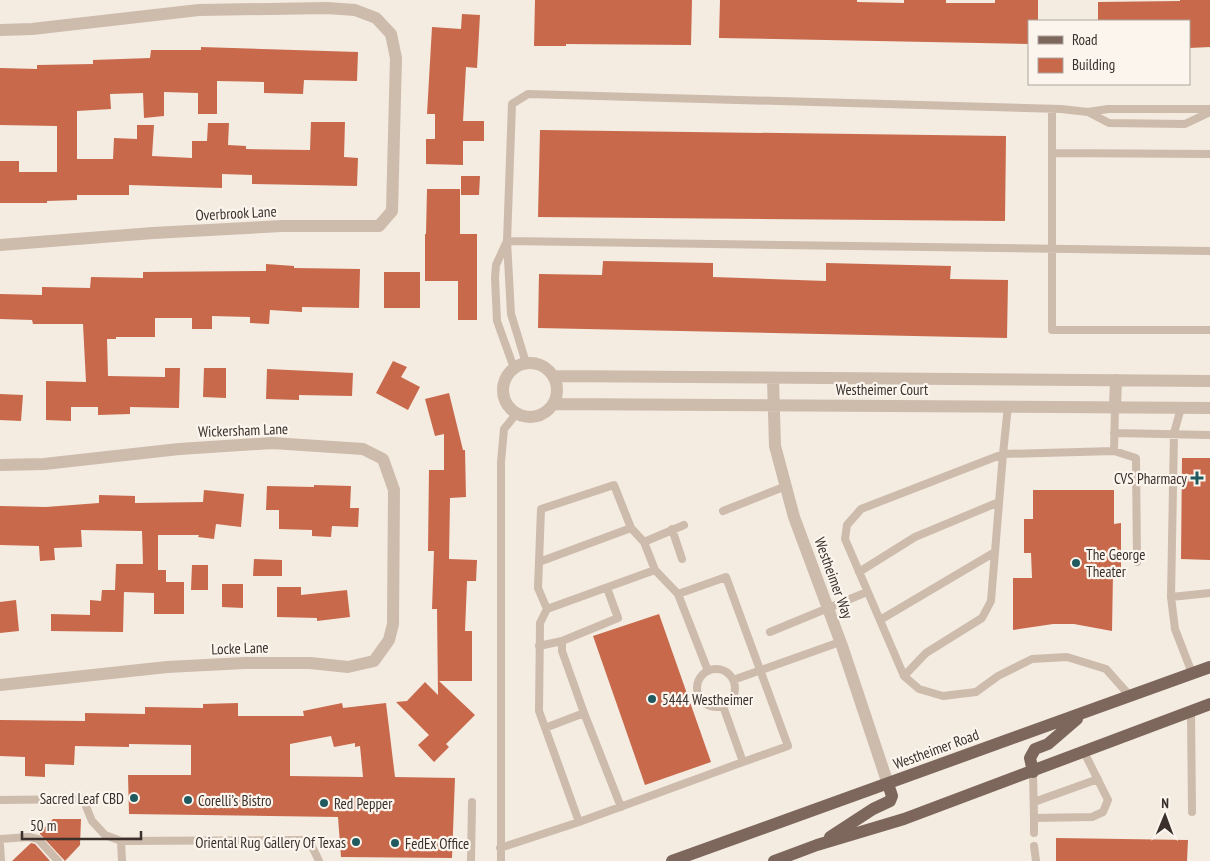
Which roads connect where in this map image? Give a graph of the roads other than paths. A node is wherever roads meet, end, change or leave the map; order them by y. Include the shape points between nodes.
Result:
1 (0, 30) edge
2 (1052, 108) junction
3 (1210, 110) edge
4 (1088, 112) junction
5 (1052, 154) junction
6 (1210, 154) edge
7 (507, 242) junction
8 (0, 245) edge
9 (1052, 250) junction
10 (1210, 251) edge
11 (1210, 330) edge
12 (520, 366) junction
13 (553, 376) junction
14 (773, 379) junction
15 (1116, 380) junction
16 (1210, 381) edge
17 (553, 404) junction
18 (774, 405) junction
19 (1008, 406) junction
20 (1115, 407) junction
21 (1181, 408) junction
22 (1210, 408) edge
23 (517, 413) junction
24 (1114, 433) junction
25 (1174, 433) junction
26 (1210, 434) edge
27 (1114, 451) junction
28 (1003, 454) junction
29 (0, 465) edge
30 (786, 486) junction
31 (999, 502) junction
32 (723, 511) dead end
33 (684, 525) dead end
34 (631, 528) junction
35 (672, 529) junction
36 (644, 542) junction
37 (995, 552) junction
38 (394, 559) joint
39 (682, 559) dead end
40 (539, 562) junction
41 (1137, 562) dead end
42 (655, 570) junction
43 (859, 572) junction
44 (607, 588) junction
45 (868, 592) junction
46 (1210, 593) edge
47 (678, 594) junction
48 (1172, 597) junction
49 (828, 608) junction
50 (547, 609) junction
51 (880, 620) junction
52 (770, 632) dead end
53 (562, 641) junction
54 (840, 642) junction
55 (539, 646) junction
56 (1210, 667) edge
57 (761, 670) junction
58 (708, 671) junction
59 (1192, 673) junction
60 (904, 676) junction
61 (734, 680) junction
62 (0, 685) edge
63 (1130, 696) junction
64 (1210, 704) edge
65 (723, 706) junction
66 (1084, 712) junction
67 (1191, 712) junction
68 (584, 713) junction
69 (545, 728) junction
70 (1084, 752) junction
71 (743, 762) junction
72 (1032, 772) junction
73 (1098, 780) junction
74 (888, 784) junction
75 (0, 800) edge
76 (472, 802) dead end
77 (1034, 802) junction
78 (620, 807) junction
79 (1192, 812) dead end
80 (1034, 818) junction
81 (578, 822) junction
82 (1034, 832) dead end
83 (0, 839) edge
84 (121, 841) junction
85 (0, 845) edge
86 (817, 845) junction
87 (1034, 846) dead end
88 (500, 848) junction
89 (1, 861) edge
90 (58, 861) edge
91 (122, 861) edge
92 (319, 861) edge
93 (471, 861) edge
94 (501, 861) edge
95 (672, 861) edge
96 (774, 861) edge
97 (1036, 861) edge

1 - 8 street, Overbrook Lane via 199,10 327,8 355,10 376,18 391,34 396,58 392,212 379,226 282,226
2 - 4 lane
2 - 5 lane
2 - 7 lane via 528,94 512,104
3 - 4 lane via 1108,109
3 - 4 lane via 1184,124 1109,123
5 - 6 lane
5 - 9 lane
7 - 9 lane
7 - 12 lane via 511,314
7 - 12 lane via 496,264 497,321
9 - 10 lane
9 - 11 lane via 1052,330
12 - 13 street, Westheimer Court via 542,366
12 - 23 street via 508,374 503,392 510,408
13 - 14 street, Westheimer Court
13 - 17 street via 557,390
14 - 15 street, Westheimer Court
14 - 18 street, Westheimer Way
15 - 16 street, Westheimer Court
15 - 20 street
17 - 18 street, Westheimer Court
17 - 23 street, Westheimer Court via 541,414 524,416
18 - 19 street, Westheimer Court
18 - 30 street, Westheimer Way via 775,446
19 - 20 street, Westheimer Court
19 - 28 lane
20 - 21 street, Westheimer Court
20 - 24 lane
21 - 22 street, Westheimer Court
21 - 25 lane
23 - 88 lane via 504,429 501,462
24 - 25 lane
24 - 27 lane
25 - 26 lane
25 - 48 lane
27 - 28 lane
27 - 41 lane via 1136,458
28 - 31 lane
28 - 43 lane via 861,509 847,525 845,539
29 - 38 street, Wickersham Lane via 44,464 272,443 363,449 383,459 394,490
30 - 32 lane
30 - 49 street, Westheimer Way via 794,517
31 - 37 lane
31 - 43 lane via 916,537
33 - 35 lane
34 - 36 lane
34 - 40 lane
34 - 40 lane via 614,485 541,508
35 - 36 lane
35 - 39 lane
36 - 42 lane
37 - 51 lane
37 - 60 lane via 991,601 982,618 926,653
38 - 62 street, Locke Lane via 394,624 389,640 374,661 348,667 245,662 167,667
40 - 50 lane via 538,588
42 - 44 lane
42 - 47 lane
43 - 45 lane
44 - 50 lane
44 - 53 lane via 618,618
45 - 49 lane
45 - 51 lane
46 - 48 lane
47 - 57 lane via 726,577
47 - 58 lane
48 - 59 lane via 1175,629
49 - 52 lane
49 - 54 street, Westheimer Way
50 - 55 lane via 540,623
51 - 60 lane
53 - 55 lane
53 - 68 lane via 562,651
54 - 57 lane
54 - 74 street, Westheimer Way
55 - 69 lane via 539,711
56 - 59 main road, Westheimer Road
57 - 61 lane
57 - 71 lane via 788,746
58 - 61 lane via 720,669
58 - 65 lane via 699,680 698,692 705,703
59 - 63 main road, Westheimer Road
60 - 63 lane via 919,689 943,696 976,692 998,676 1032,659 1068,657 1106,669
61 - 65 lane via 732,698
63 - 66 main road, Westheimer Road
64 - 67 main road
65 - 71 lane
66 - 72 main road via 1048,744 1035,749 1030,758
66 - 74 main road, Westheimer Road
67 - 70 main road
67 - 79 lane
68 - 69 lane
68 - 78 lane
69 - 81 lane
70 - 72 main road
70 - 73 lane
71 - 78 lane
72 - 77 lane
72 - 86 main road via 904,819
73 - 77 lane
73 - 80 lane via 1108,800 1103,812 1092,817
74 - 86 main road via 892,796 890,801
74 - 95 main road, Westheimer Road
75 - 84 lane via 83,799 92,821 105,835
76 - 93 lane
77 - 80 lane
78 - 81 lane
80 - 82 lane
81 - 88 lane
83 - 90 lane via 29,837 38,840
84 - 91 lane
84 - 92 lane via 309,840
85 - 89 lane
86 - 96 main road
87 - 97 lane
88 - 94 lane

